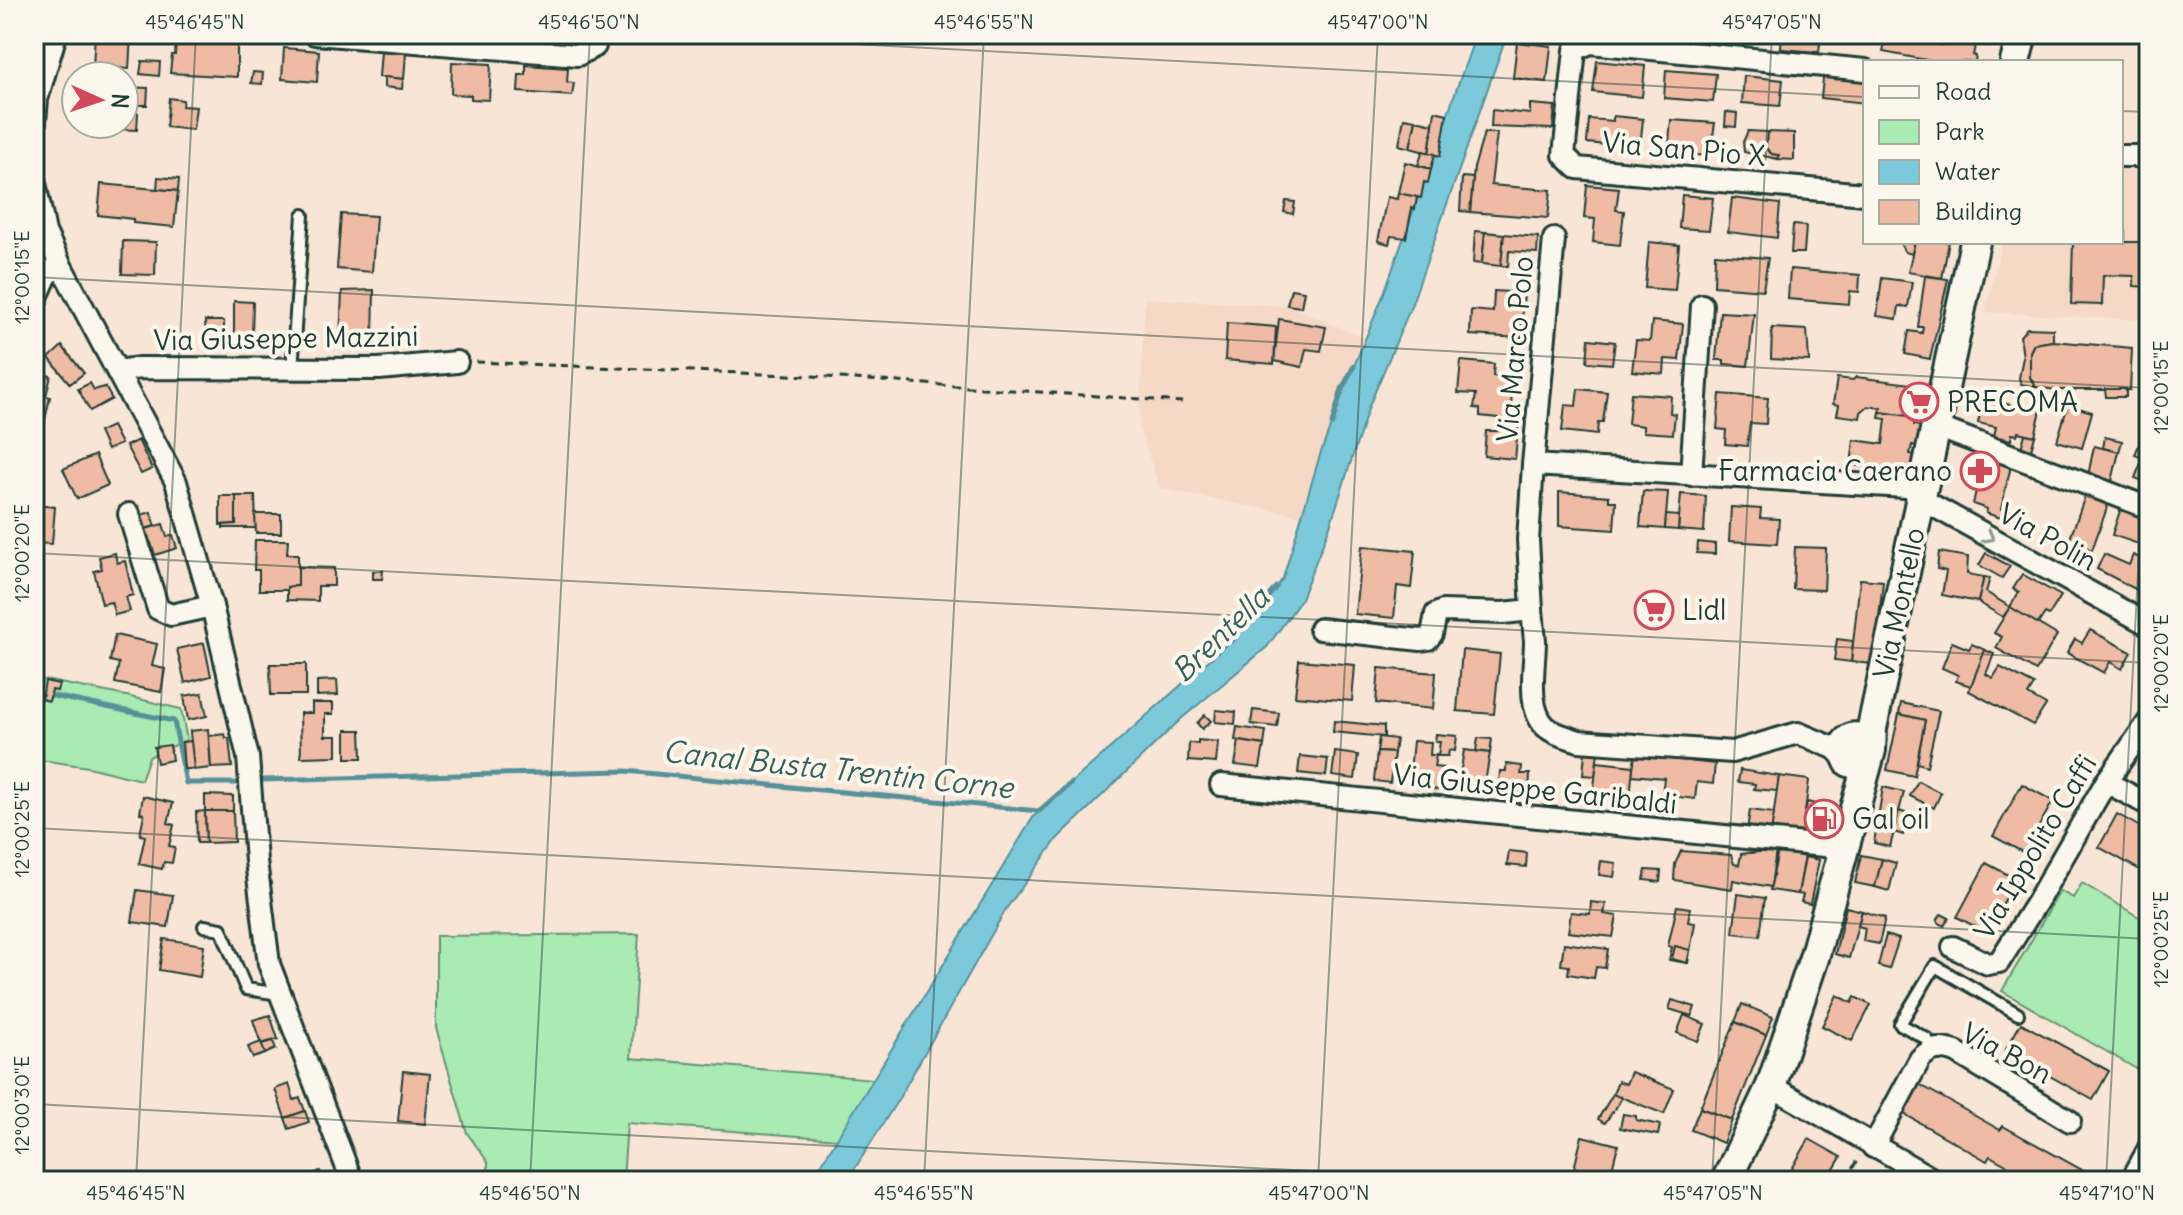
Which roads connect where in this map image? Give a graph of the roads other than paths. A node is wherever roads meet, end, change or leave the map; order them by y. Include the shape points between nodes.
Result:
1 (56, 34) edge
2 (315, 34) edge
3 (596, 34) edge
4 (2022, 34) edge
5 (2016, 60) edge
6 (1863, 70) edge
7 (34, 132) edge
8 (2123, 156) edge
9 (2149, 156) edge
10 (34, 178) edge
11 (1863, 194) edge
12 (303, 215) dead end
13 (1554, 239) dead end
14 (1975, 244) edge
15 (60, 264) junction
16 (34, 304) edge
17 (1702, 305) dead end
18 (457, 362) road end
19 (292, 370) junction
20 (117, 371) junction
21 (1937, 427) junction
22 (1533, 465) junction
23 (1691, 475) junction
24 (1922, 494) junction
25 (2149, 508) edge
26 (129, 514) dead end
27 (212, 606) junction
28 (1532, 610) junction
29 (2149, 625) edge
30 (1320, 629) dead end
31 (2149, 721) edge
32 (1857, 751) junction
33 (2106, 782) junction
34 (1221, 785) dead end
35 (2149, 805) edge
36 (1844, 848) junction
37 (204, 926) dead end
38 (1953, 947) dead end
39 (280, 994) junction
40 (2018, 1014) dead end
41 (1933, 1050) junction
42 (1771, 1086) junction
43 (2070, 1121) dead end
44 (1873, 1147) junction
45 (2149, 1148) edge
46 (352, 1181) edge
47 (1726, 1181) edge
48 (1936, 1181) edge
49 (2131, 1181) edge

1 - 7 street via 37,99
2 - 3 street via 578,55 595,46
4 - 5 main road
6 - 11 street, Via San Pio X via 1590,43 1575,50 1564,155 1577,168
8 - 9 street
10 - 15 street, Via Giuseppe Mazzini via 45,232
12 - 19 lane
13 - 22 street, Via Marco Polo
14 - 21 main road, Via Montello
15 - 16 street via 47,275
15 - 20 street, Via Giuseppe Mazzini
17 - 23 street
18 - 19 street, Via Giuseppe Mazzini
19 - 20 street, Via Giuseppe Mazzini
20 - 27 street, Via Giuseppe Mazzini via 176,482
21 - 24 main road, Via Montello
21 - 25 street
22 - 23 street, Via Marco Polo
22 - 28 street, Via Marco Polo via 1528,540
23 - 24 street, Via Marco Polo
24 -> 29 street, Via Polin
24 - 32 main road, Via Montello
26 - 27 street via 158,609 171,615
27 - 39 street, Via Giuseppe Mazzini via 248,757 269,964
28 - 30 street via 1443,611 1432,621 1432,634 1421,640
28 - 32 street, Via Marco Polo via 1536,706 1544,725 1559,734 1579,741 1732,752 1798,733
31 - 33 street, Via Ippolito Caffi
32 - 36 main road, Via Montello
33 - 35 street
33 - 38 street, Via Ippolito Caffi via 1999,962 1988,964
34 - 36 street, Via Giuseppe Garibaldi
36 - 42 main road, Via Montello
37 - 39 lane via 221,929 246,989
39 - 46 street, Via Giuseppe Mazzini
40 - 41 lane via 1935,966 1900,1024 1927,1039
41 - 43 street, Via Bon via 1956,1052
41 - 44 street, Via Bon via 1920,1059
42 - 44 street
42 - 47 main road, Via Montello
44 - 48 street
45 - 49 street

